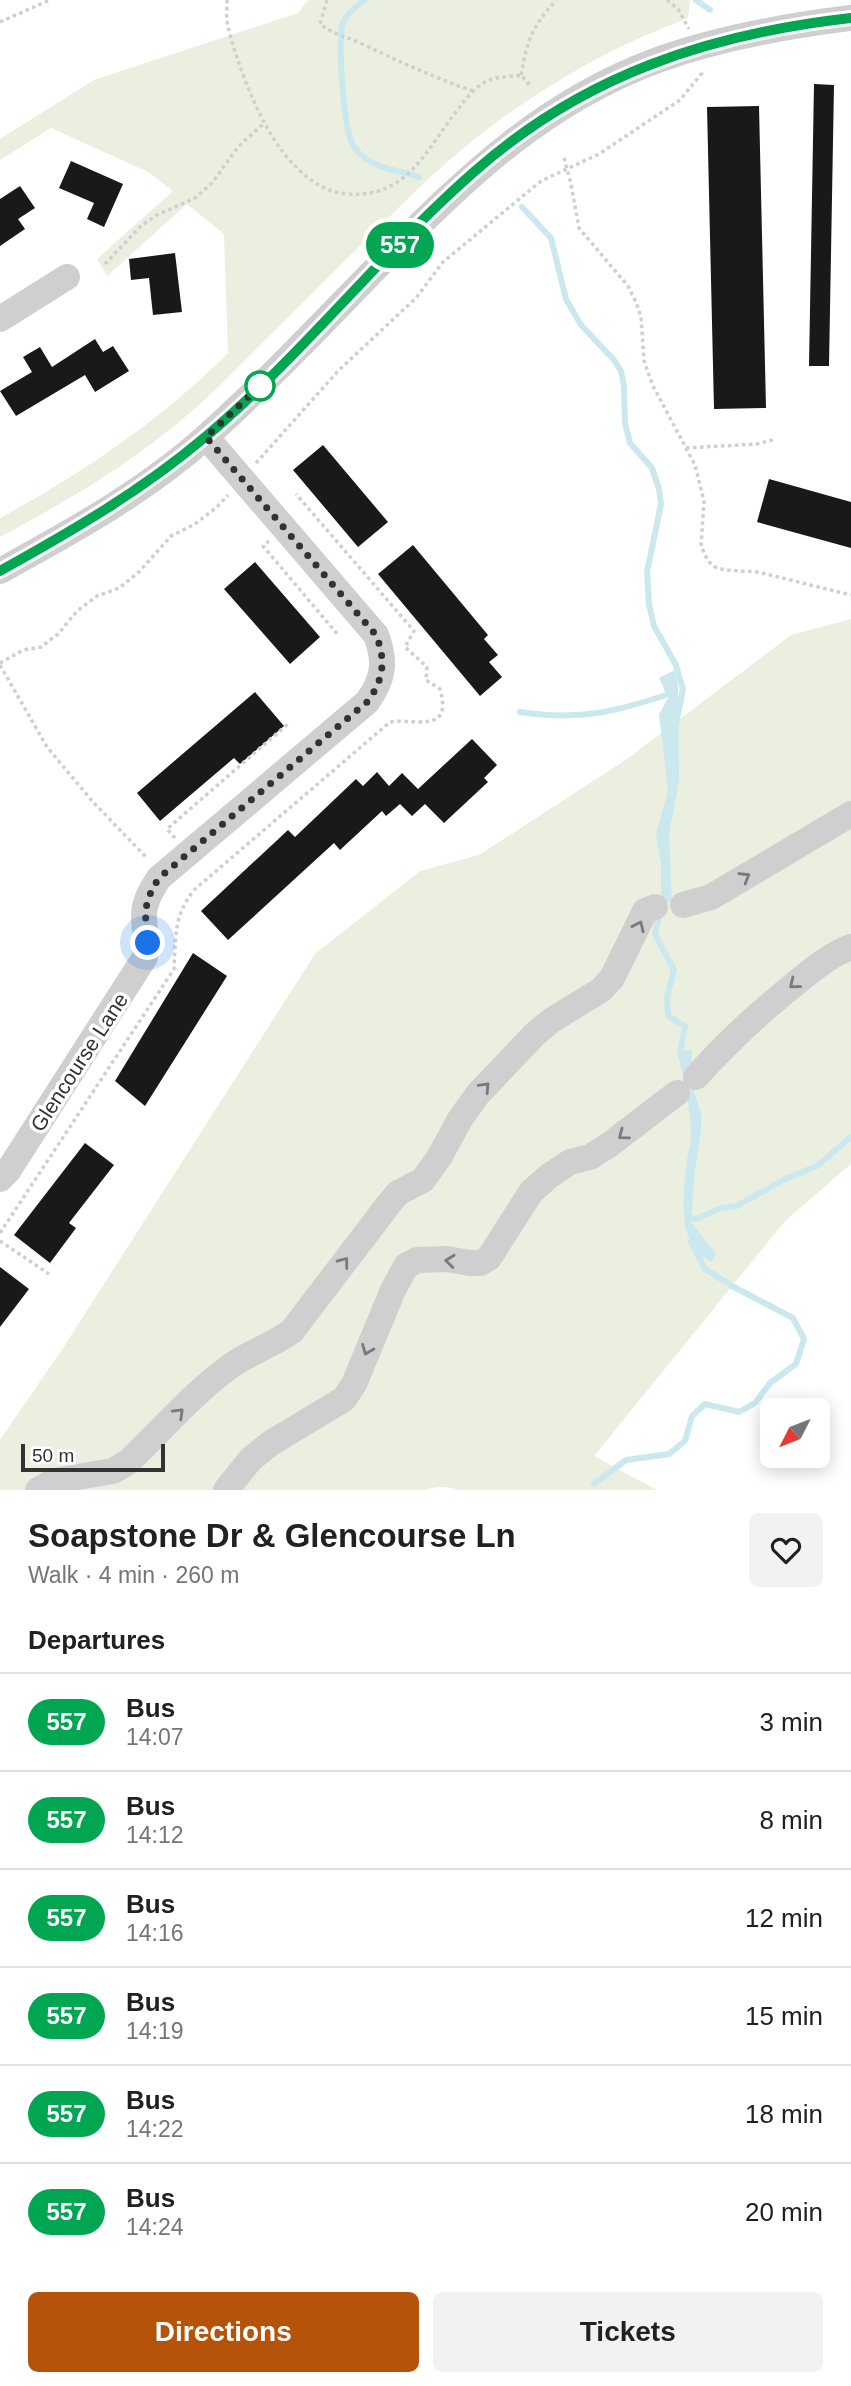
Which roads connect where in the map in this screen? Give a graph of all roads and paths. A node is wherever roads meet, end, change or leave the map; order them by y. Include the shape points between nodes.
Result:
1 (50, 0) edge
2 (227, 0) edge
3 (327, 0) edge
4 (556, 0) edge
5 (667, 0) edge
6 (851, 18) edge
7 (0, 22) edge
8 (694, 48) junction
9 (521, 75) junction
10 (531, 87) dead end
11 (473, 90) junction
12 (263, 124) junction
13 (564, 158) dead end
14 (568, 170) junction
15 (105, 264) dead end
16 (67, 277) dead end
17 (0, 319) edge
18 (206, 437) junction
19 (776, 439) dead end
20 (686, 448) junction
21 (242, 479) junction
22 (296, 494) dead end
23 (0, 571) edge
24 (851, 595) edge
25 (0, 664) edge
26 (289, 723) dead end
27 (851, 814) edge
28 (188, 853) junction
29 (163, 874) junction
30 (683, 905) dead end
31 (655, 907) dead end
32 (851, 947) edge
33 (0, 1179) edge
34 (0, 1233) edge
35 (0, 1241) edge
36 (49, 1274) dead end
37 (38, 1490) edge
38 (226, 1490) edge

1 - 7 path
2 - 12 path via 227,24
3 - 11 path via 320,24 333,34
4 - 9 path via 527,42
5 - 8 path via 687,23
6 - 8 street
8 - 14 path via 702,73 680,100
8 - 18 street via 601,86 497,153 456,188
9 - 10 path
9 - 11 path via 485,82
11 - 12 path via 397,184 361,195 337,194 319,187 283,152
12 - 15 path via 239,146 212,183 195,198 142,225
13 - 14 path
14 - 20 path via 579,228 632,294 640,317 644,361
14 - 21 path via 541,181 443,262 416,298 339,370
16 - 17 street
18 - 21 street, Glencourse Lane
18 - 23 street via 101,514
19 - 20 path
20 - 24 path via 701,483 702,546 708,561 725,570 758,572
21 - 25 path via 217,507 171,536 120,588 97,596 41,647 23,650
21 - 28 street, Glencourse Lane via 376,635 384,663 377,689 367,702
22 - 34 path via 414,631 405,647 427,667 426,680 440,690 442,710 430,723 390,722 194,890 177,922 174,969
25 - 29 path via 47,747
26 - 28 path via 167,829
30 -> 27 street via 711,897
28 - 29 street, Glencourse Lane
29 - 33 street, Glencourse Lane via 146,905 148,943 138,972
37 -> 31 street via 54,1481 113,1471 128,1462 235,1363 292,1331 398,1193 423,1180 478,1094 552,1020 601,990 612,978 645,911
32 -> 38 street via 814,968 731,1039 686,1085 609,1145 548,1176 531,1192 489,1258 480,1263 417,1260 406,1266 344,1399 271,1443
35 - 36 path

